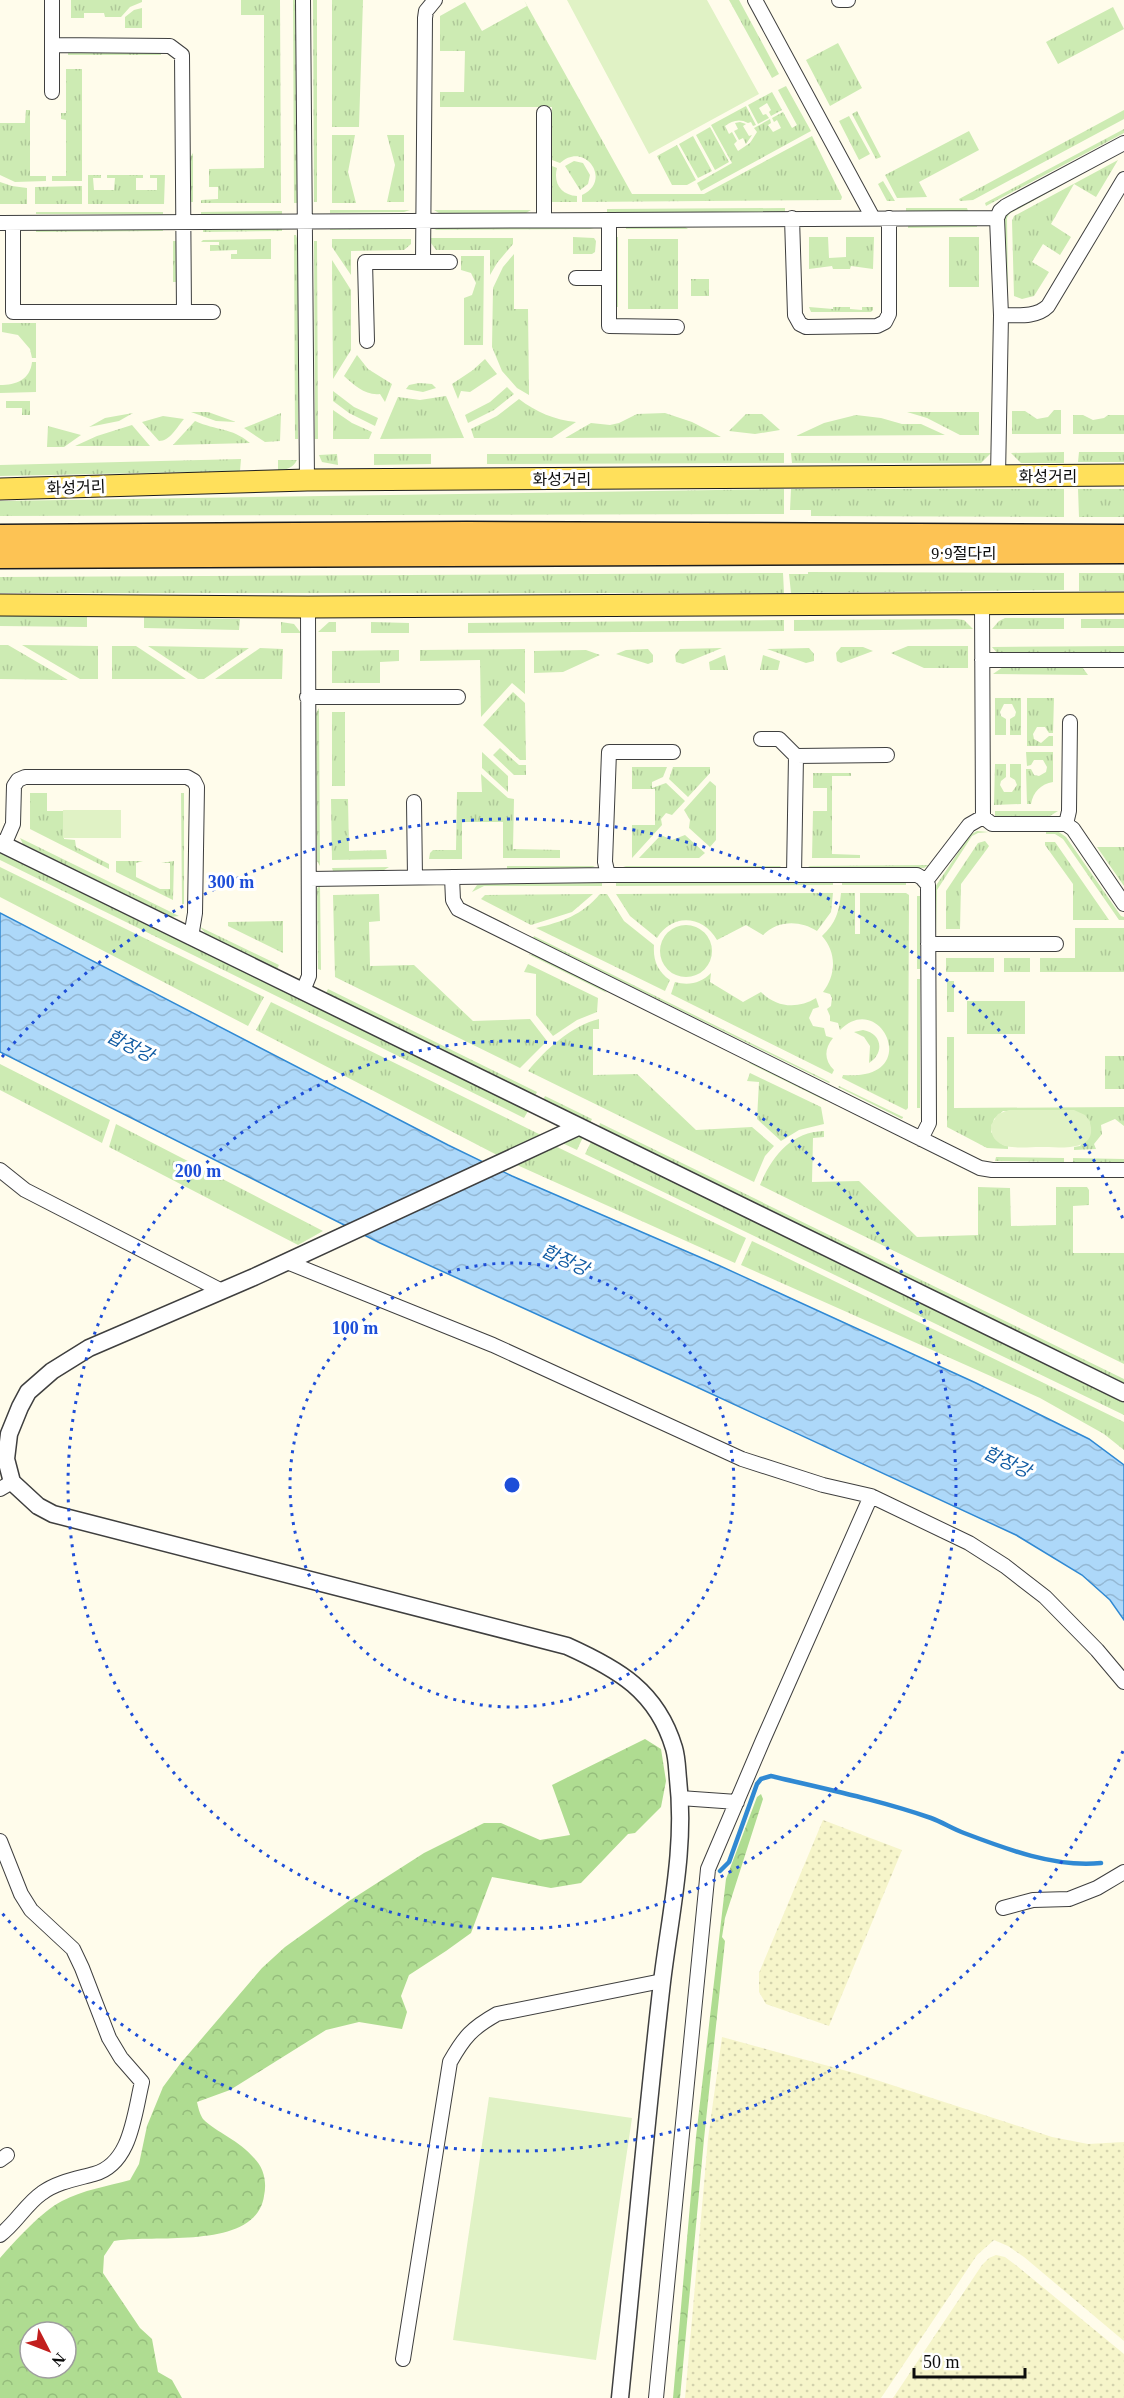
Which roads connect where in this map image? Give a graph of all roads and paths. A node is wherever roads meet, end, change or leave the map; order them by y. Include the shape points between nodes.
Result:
1 (52, 0) edge
2 (303, 0) edge
3 (435, 0) edge
4 (755, 0) edge
5 (839, 0) edge
6 (848, 0) edge
7 (52, 45) junction
8 (52, 92) dead end
9 (544, 113) dead end
10 (1124, 143) edge
11 (1124, 179) edge
12 (792, 218) junction
13 (873, 218) junction
14 (889, 218) junction
15 (997, 218) junction
16 (544, 220) junction
17 (609, 220) junction
18 (423, 221) junction
19 (305, 222) junction
20 (7, 223) edge
21 (184, 223) junction
22 (423, 262) junction
23 (450, 262) dead end
24 (576, 278) dead end
25 (609, 278) junction
26 (183, 312) junction
27 (213, 312) dead end
28 (1001, 315) junction
29 (677, 327) dead end
30 (367, 341) dead end
31 (998, 476) junction
32 (1124, 476) edge
33 (307, 480) junction
34 (0, 489) edge
35 (0, 536) edge
36 (1124, 536) edge
37 (805, 545) junction
38 (1124, 552) edge
39 (0, 557) edge
40 (1124, 603) edge
41 (982, 604) junction
42 (0, 605) edge
43 (308, 607) junction
44 (982, 660) junction
45 (1124, 660) edge
46 (307, 697) junction
47 (458, 697) dead end
48 (1070, 722) dead end
49 (761, 739) dead end
50 (673, 752) dead end
51 (887, 755) dead end
52 (796, 756) junction
53 (414, 802) dead end
54 (983, 816) junction
55 (1066, 824) junction
56 (2, 844) edge
57 (608, 875) junction
58 (794, 875) junction
59 (452, 877) junction
60 (415, 878) junction
61 (309, 879) junction
62 (926, 881) junction
63 (1124, 904) edge
64 (191, 937) junction
65 (928, 944) junction
66 (1056, 944) dead end
67 (303, 991) junction
68 (578, 1127) junction
69 (921, 1139) junction
70 (0, 1170) edge
71 (1124, 1170) edge
72 (287, 1262) junction
73 (222, 1291) junction
74 (1124, 1393) edge
75 (3, 1446) edge
76 (6, 1486) edge
77 (872, 1496) junction
78 (1124, 1682) edge
79 (680, 1798) junction
80 (737, 1802) junction
81 (0, 1841) edge
82 (1124, 1872) edge
83 (1003, 1908) dead end
84 (662, 1981) junction
85 (0, 2235) edge
86 (403, 2359) dead end
87 (620, 2398) edge
88 (657, 2398) edge

1 - 7 street
2 - 19 street
3 - 18 street via 425,18
4 - 13 street
5 - 6 street
7 - 8 street
7 - 21 street via 170,46 179,51 183,60
9 - 16 street
10 - 15 street via 1006,206
11 - 28 street via 1048,306 1033,314
12 - 13 street
12 - 14 street via 795,315 806,327 878,326 885,322 889,314
12 - 17 street
13 - 14 street
14 - 15 street
15 - 28 street
16 - 17 street
16 - 18 street
17 - 25 street
18 - 19 street
18 - 22 street
19 - 21 street
19 - 33 street
20 - 21 street
20 - 26 street via 13,312
21 - 26 street
22 - 23 street
22 - 30 street via 365,262
24 - 25 street
25 - 29 street via 609,326
26 - 27 street
28 - 31 street
31 - 32 main road, 화성거리
31 - 33 main road, 화성거리
33 - 34 main road, 화성거리
35 - 37 highway via 479,533
36 - 37 highway, 9·9절다리
37 - 38 highway, 9·9절다리
37 - 39 highway
40 - 41 main road
41 - 43 main road
41 - 44 street
42 - 43 main road
43 - 46 street
44 - 45 street
44 - 54 street
46 - 47 street
46 - 61 street
48 - 55 street via 1070,812
49 - 52 street via 779,739
50 - 57 street via 609,752 605,862
51 - 52 street
52 - 58 street
53 - 60 street
54 - 55 street via 992,824
54 - 62 street via 969,825
55 - 63 street
56 - 64 street
56 - 64 street via 13,824 14,786 25,777 187,777 197,787 195,913
57 - 58 street
57 - 59 street
58 - 62 street via 917,875
59 - 60 street
59 - 69 street via 453,900 458,909
60 - 61 street
61 - 67 street via 309,976
62 - 65 street
64 - 67 street
65 - 66 street
65 - 69 street via 929,1123
67 - 68 street
68 - 72 street
68 - 74 street
69 - 71 street via 992,1170
70 - 73 street via 25,1190
72 - 73 street
72 - 77 street via 493,1346 742,1459
73 - 75 street via 89,1348 52,1371 28,1392
75 - 76 street
76 - 79 street via 53,1514 567,1646 606,1663 640,1687 663,1720 675,1750
77 - 78 street via 969,1543 1005,1566 1063,1614
77 - 80 street
79 - 80 street
79 - 84 street via 679,1856
80 - 88 street via 708,1869
81 - 85 street via 21,1894 31,1910 73,1949 109,2038 142,2082 128,2135 112,2166 42,2192
82 - 83 street via 1069,1899 1033,1900
84 - 86 street via 497,2014 474,2027 458,2047 450,2062
84 - 87 street

